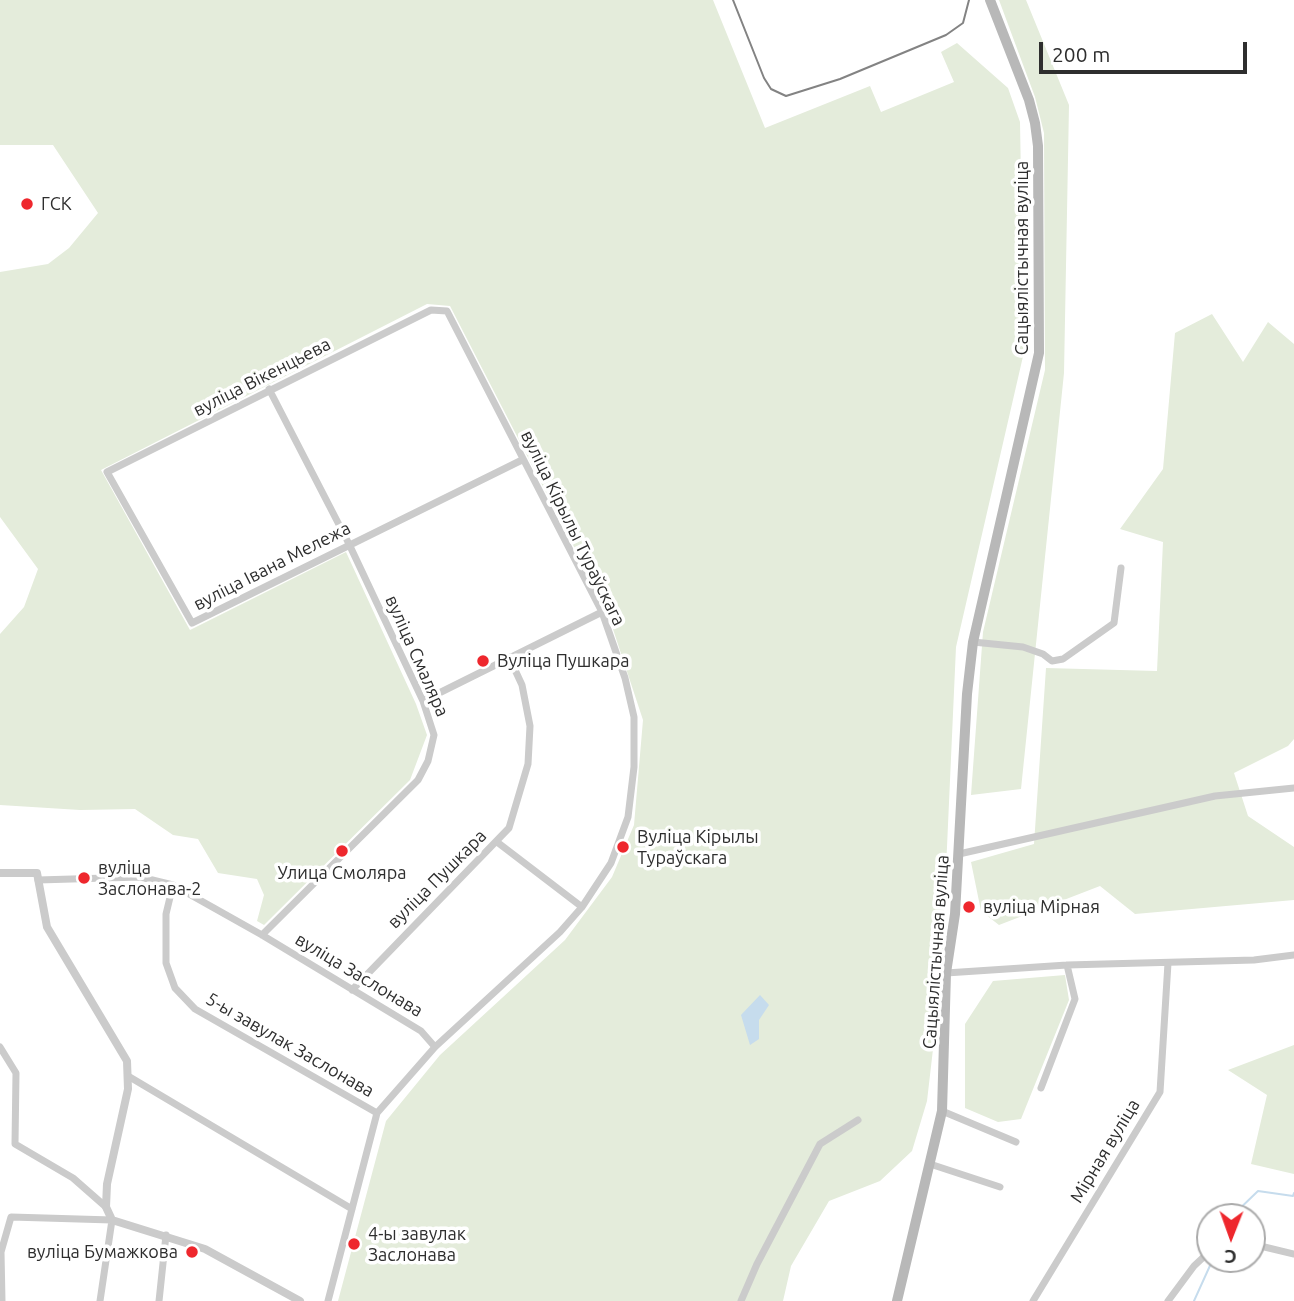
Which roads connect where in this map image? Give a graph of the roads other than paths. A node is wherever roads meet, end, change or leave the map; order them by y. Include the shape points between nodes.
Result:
1 (990, 0) edge
2 (431, 310) joint
3 (268, 389) junction
4 (522, 460) junction
5 (107, 472) joint
6 (349, 544) junction
7 (1121, 568) dead end
8 (602, 612) junction
9 (973, 642) junction
10 (509, 657) junction
11 (423, 701) junction
12 (1294, 788) edge
13 (497, 842) junction
14 (959, 854) junction
15 (0, 873) edge
16 (38, 880) junction
17 (173, 885) junction
18 (582, 906) junction
19 (262, 934) junction
20 (1294, 955) edge
21 (1168, 963) junction
22 (1067, 965) junction
23 (946, 973) junction
24 (352, 990) junction
25 (0, 1047) edge
26 (435, 1048) junction
27 (128, 1076) junction
28 (1041, 1087) dead end
29 (942, 1111) junction
30 (377, 1113) junction
31 (858, 1120) dead end
32 (1016, 1142) dead end
33 (930, 1164) junction
34 (1000, 1187) dead end
35 (106, 1207) junction
36 (352, 1209) junction
37 (112, 1220) junction
38 (166, 1235) junction
39 (1266, 1247) edge
40 (1294, 1254) edge
41 (1196, 1264) edge
42 (2, 1301) edge
43 (100, 1301) edge
44 (159, 1301) edge
45 (300, 1301) edge
46 (328, 1301) edge
47 (741, 1301) edge
48 (897, 1301) edge
49 (1033, 1301) edge
50 (1168, 1301) edge

1 - 9 main road, Сацыялістычная вуліца via 1035,123 1039,339 1037,367
2 - 3 street, вуліца Вікенцьева
2 - 4 street, вуліца Кірылы Тураўскага via 447,311
3 - 5 street, вуліца Вікенцьева
3 - 6 street, вуліца Смаляра
4 - 6 street, вуліца Івана Мележа
4 - 8 street, вуліца Кірылы Тураўскага
5 - 6 street, вуліца Івана Мележа via 192,624
6 - 11 street, вуліца Смаляра
7 - 9 street via 1114,623 1063,659 1052,661 1023,648
8 - 10 street
8 - 18 street, вуліца Кірылы Тураўскага via 634,717 634,767 623,828 611,863
9 - 14 main road, Сацыялістычная вуліца
10 - 11 street
10 - 13 street, вуліца Пушкара via 522,685 530,726 528,764 509,828
11 - 19 street, вуліца Смаляра via 434,736 418,780
12 - 14 street via 1215,796
13 - 18 street
13 - 24 street, вуліца Пушкара
14 - 23 main road, Сацыялістычная вуліца
15 - 16 street, вуліца Заслонава via 37,873
16 - 17 street, вуліца Заслонава via 140,877
16 - 27 street via 47,927 127,1061
17 - 19 street, вуліца Заслонава
17 - 30 street, 5-ы завулак Заслонава via 166,914 166,963 175,988 195,1009
18 - 26 street, вуліца Кірылы Тураўскага
19 - 24 street, вуліца Заслонава
20 - 21 street
21 - 22 street
21 - 49 street, Мірная вуліца via 1160,1091
22 - 23 street
22 - 28 street via 1075,999
23 - 29 main road, Сацыялістычная вуліца
24 - 26 street, вуліца Заслонава via 421,1031
25 - 35 street via 16,1073 15,1144 73,1178
26 - 30 street
27 - 35 street
27 - 36 street
29 - 32 street
29 - 33 main road, Сацыялістычная вуліца
30 - 36 street
31 - 47 street via 820,1144
33 - 34 street
33 - 48 main road, Сацыялістычная вуліца
35 - 37 street
36 - 46 street
37 - 38 street
37 - 42 street via 10,1217 1,1252
37 - 43 street
38 - 44 street
38 - 45 street via 205,1249
39 - 40 street
41 - 50 street

